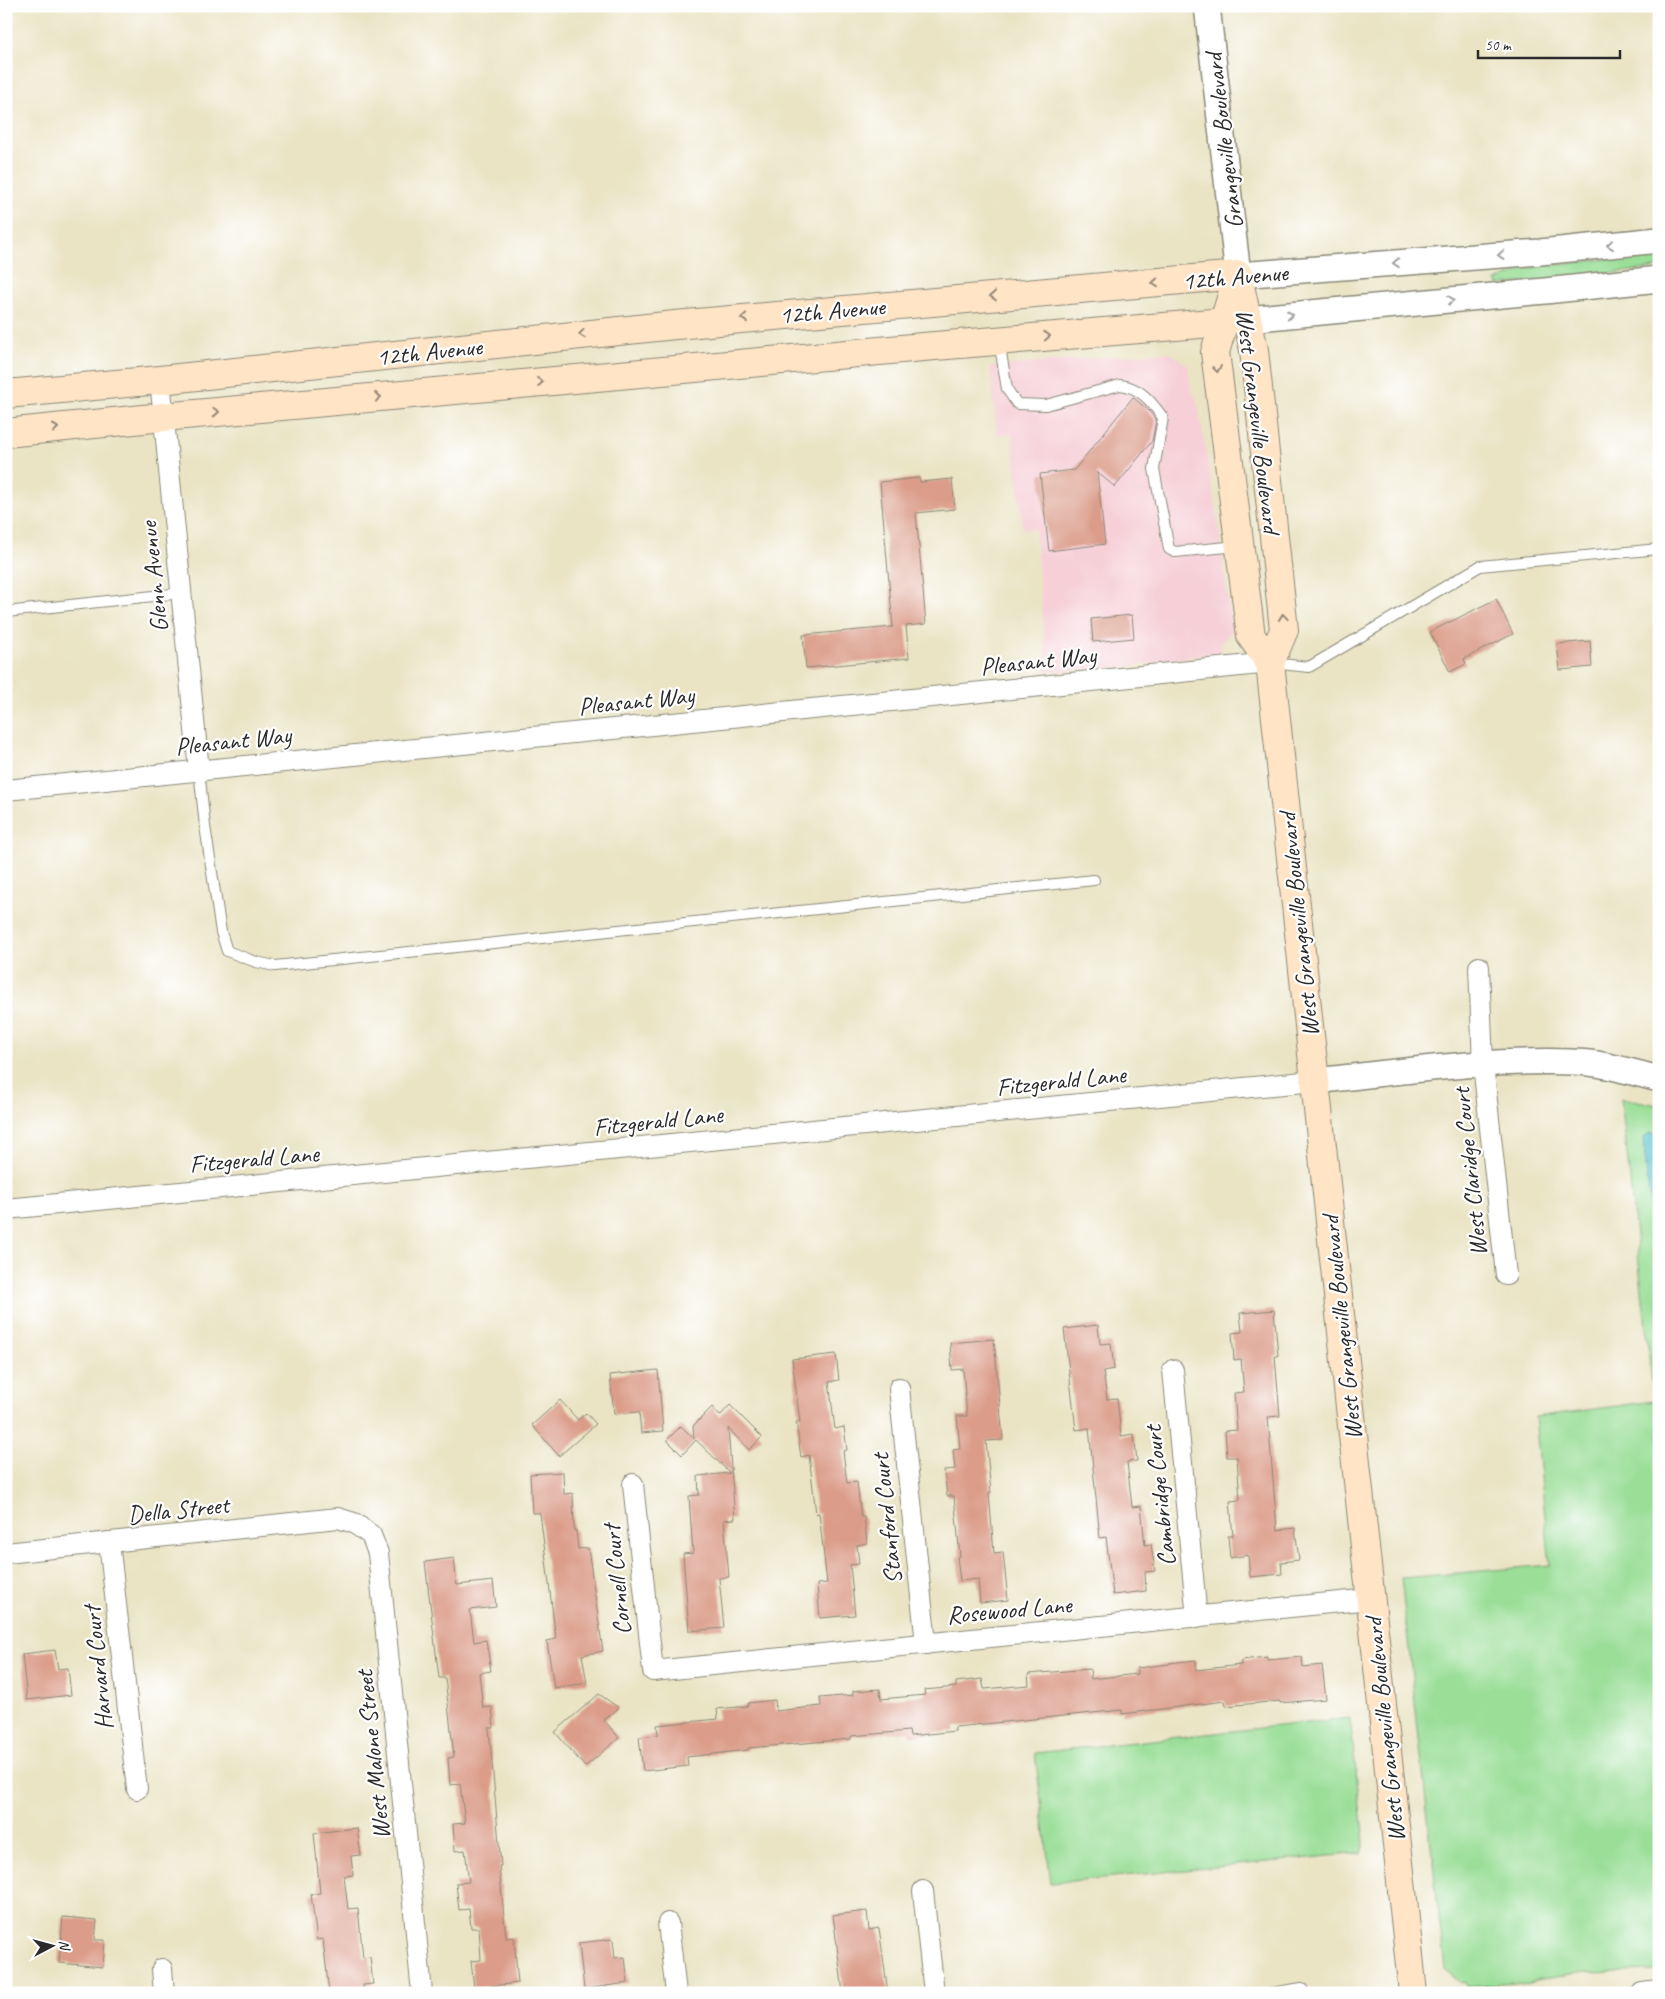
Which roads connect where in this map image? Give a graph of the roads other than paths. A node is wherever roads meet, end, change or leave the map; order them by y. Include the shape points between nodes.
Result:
1 (1208, 6) edge
2 (1659, 240) edge
3 (1238, 275) junction
4 (1659, 278) edge
5 (1236, 320) junction
6 (999, 340) junction
7 (160, 380) junction
8 (6, 394) edge
9 (163, 417) junction
10 (6, 433) edge
11 (1240, 546) junction
12 (1659, 549) edge
13 (181, 593) junction
14 (6, 612) edge
15 (1270, 663) junction
16 (199, 770) junction
17 (6, 790) edge
18 (1094, 880) dead end
19 (1479, 968) dead end
20 (1483, 1064) junction
21 (1659, 1079) edge
22 (1314, 1081) junction
23 (6, 1209) edge
24 (1506, 1276) dead end
25 (1173, 1370) dead end
26 (898, 1388) dead end
27 (632, 1484) dead end
28 (354, 1523) joint
29 (110, 1542) junction
30 (6, 1553) edge
31 (1370, 1599) junction
32 (1198, 1618) junction
33 (926, 1644) junction
34 (652, 1671) joint
35 (137, 1789) dead end
36 (923, 1891) dead end
37 (668, 1923) dead end
38 (162, 1969) dead end
39 (1659, 1991) edge
40 (164, 1993) edge
41 (422, 1993) edge
42 (676, 1993) edge
43 (934, 1993) edge
44 (1271, 1993) edge
45 (1302, 1993) edge
46 (1413, 1993) edge
47 (1642, 1993) edge

1 - 3 street, Grangeville Boulevard
2 -> 3 street, 12th Avenue
3 - 5 main road, West Grangeville Boulevard
3 -> 7 main road, 12th Avenue via 675,324
5 -> 4 street, 12th Avenue via 1545,292
6 -> 5 main road, 12th Avenue
5 -> 11 main road, West Grangeville Boulevard via 1215,352
15 -> 5 main road, West Grangeville Boulevard via 1284,630 1254,350
9 -> 6 main road, 12th Avenue
6 - 11 lane via 1007,388 1017,404 1046,405 1120,386 1130,386 1150,400 1163,418 1154,469 1169,549 1175,552
7 - 8 main road, 12th Avenue
7 - 9 street, Glenn Avenue
10 -> 9 main road, 12th Avenue
9 - 13 street, Glenn Avenue
11 - 15 main road, West Grangeville Boulevard via 1251,636
12 - 15 lane via 1480,566 1309,667
13 - 14 lane
13 - 16 street, Glenn Avenue
15 - 16 street, Pleasant Way
15 - 22 main road, West Grangeville Boulevard
16 - 17 street, Pleasant Way
16 - 18 lane via 221,932 227,951 275,966
19 - 20 street, West Claridge Court
20 - 21 street via 1574,1062
20 - 22 street
20 - 24 street, West Claridge Court
22 - 23 street, Fitzgerald Lane
22 - 31 main road, West Grangeville Boulevard
25 - 32 street, Cambridge Court
26 - 33 street, Stanford Court
27 - 34 street, Cornell Court
28 - 29 street, Della Street via 338,1518
28 - 41 street, West Malone Street via 371,1535 378,1553
29 - 30 street, Della Street
29 - 35 street, Harvard Court
31 - 32 street, Rosewood Lane
31 - 46 main road, West Grangeville Boulevard
32 - 33 street, Rosewood Lane
33 - 34 street, Rosewood Lane
36 - 43 street
37 - 42 street
38 - 40 street
39 - 47 street
44 - 45 lane via 1302,1988

